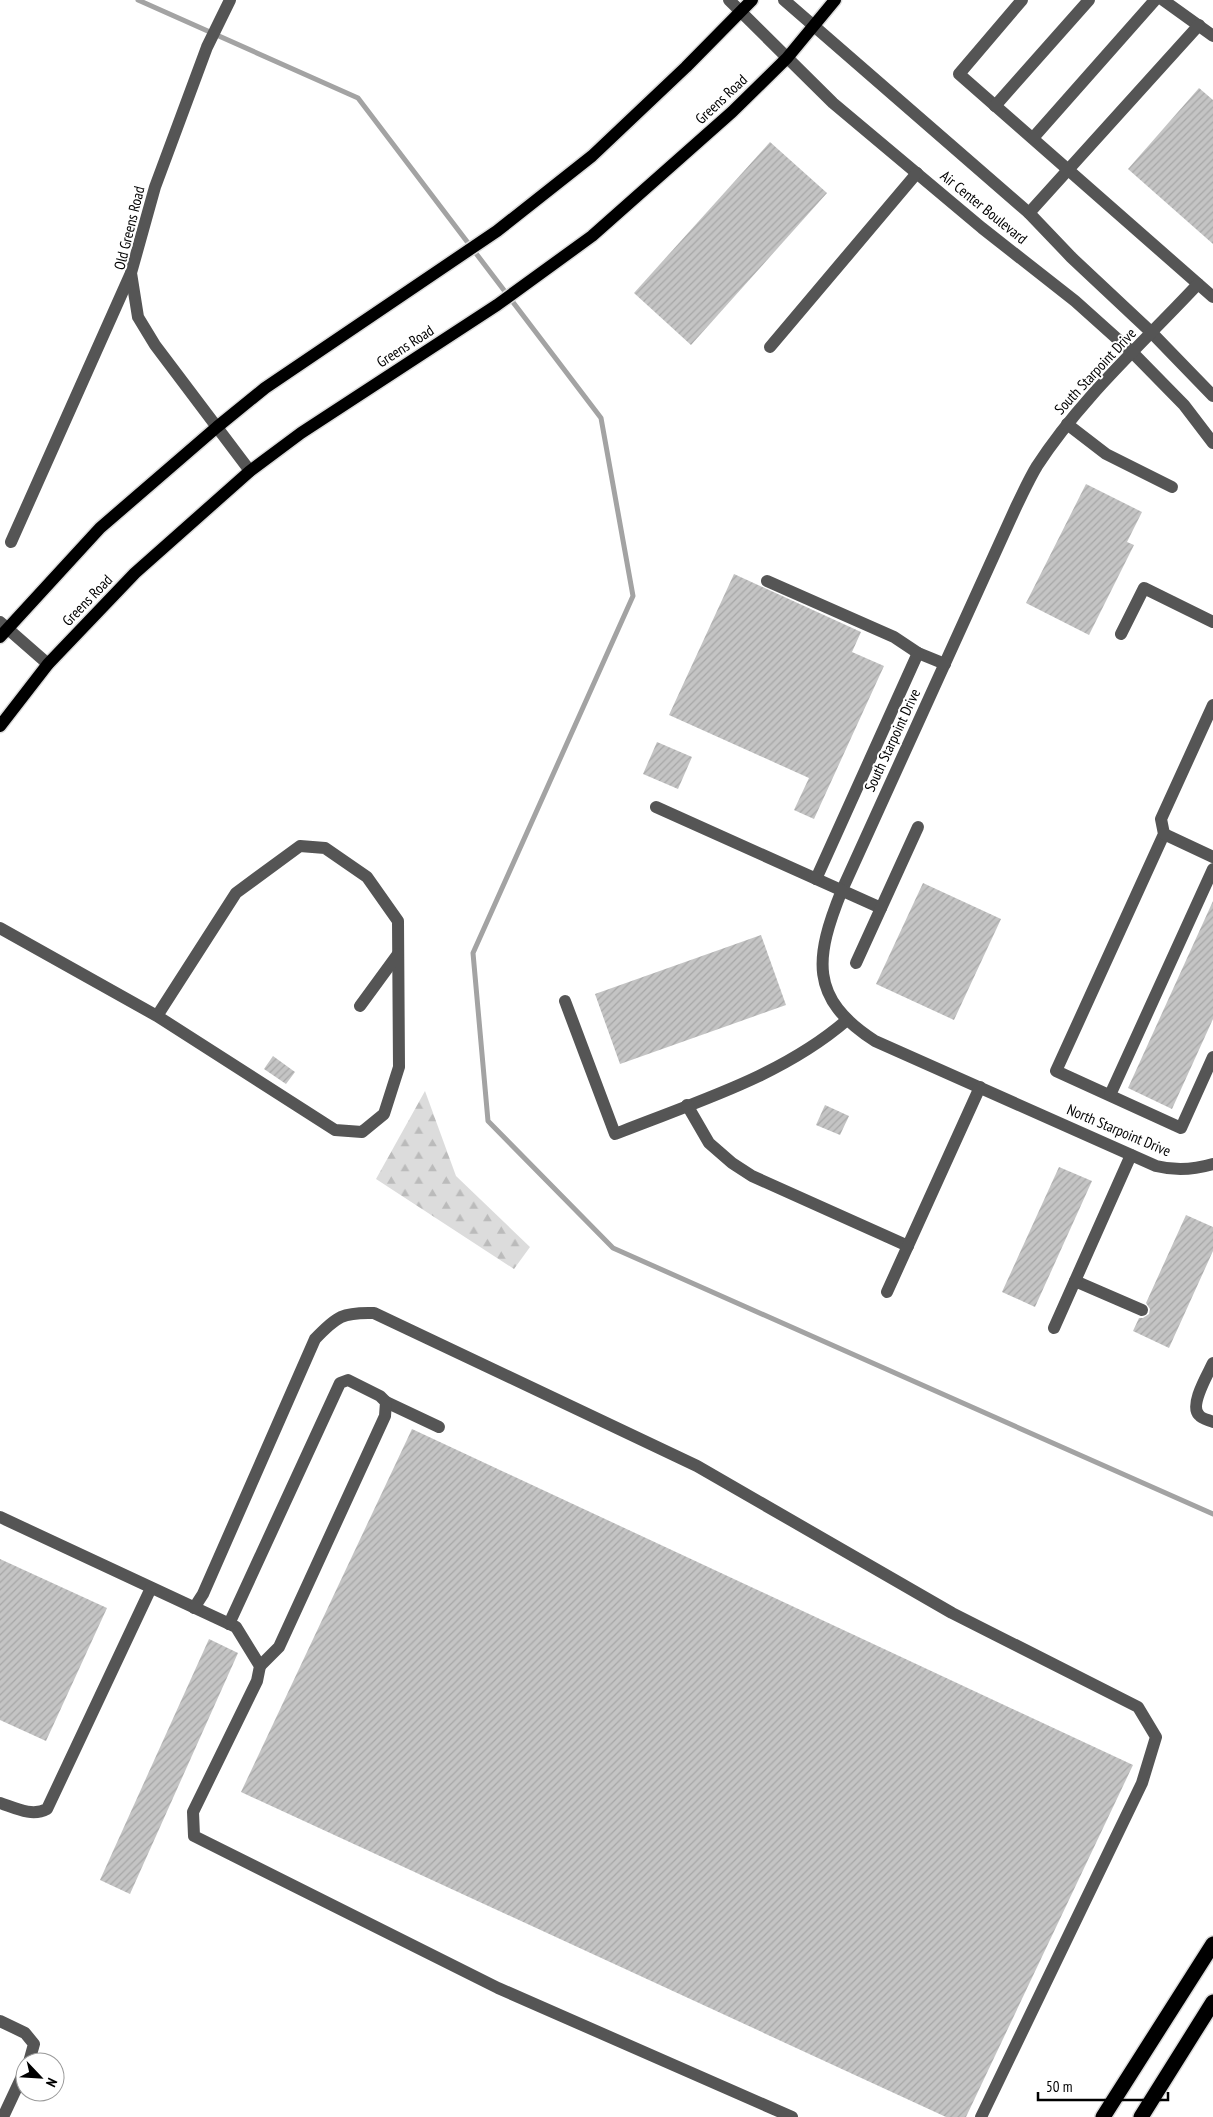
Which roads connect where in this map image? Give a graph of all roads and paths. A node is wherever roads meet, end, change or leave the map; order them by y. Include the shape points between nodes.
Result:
1 (729, 0) edge
2 (752, 0) edge
3 (784, 0) edge
4 (835, 0) edge
5 (1022, 0) edge
6 (1089, 0) edge
7 (1155, 0) edge
8 (1163, 0) edge
9 (228, 5) edge
10 (740, 13) junction
11 (1199, 25) junction
12 (813, 27) junction
13 (1213, 36) edge
14 (787, 58) junction
15 (995, 106) junction
16 (1033, 138) junction
17 (1069, 169) junction
18 (917, 173) junction
19 (1029, 213) junction
20 (131, 274) junction
21 (1198, 284) junction
22 (1213, 297) edge
23 (1152, 334) junction
24 (770, 347) dead end
25 (1133, 353) junction
26 (1213, 396) edge
27 (1068, 424) junction
28 (217, 428) junction
29 (1213, 443) edge
30 (250, 471) junction
31 (1172, 487) dead end
32 (11, 542) dead end
33 (767, 581) dead end
34 (1213, 622) edge
35 (2, 629) edge
36 (1121, 634) dead end
37 (918, 653) junction
38 (48, 664) junction
39 (945, 664) junction
40 (1213, 705) edge
41 (0, 726) edge
42 (656, 807) dead end
43 (918, 827) dead end
44 (1164, 834) junction
45 (1213, 856) edge
46 (1213, 869) edge
47 (816, 879) junction
48 (842, 890) junction
49 (881, 908) junction
50 (0, 928) edge
51 (398, 954) junction
52 (856, 963) dead end
53 (565, 1001) dead end
54 (360, 1006) dead end
55 (157, 1016) junction
56 (846, 1020) junction
57 (1213, 1057) edge
58 (980, 1087) junction
59 (1110, 1095) junction
60 (1016, 1102) joint
61 (687, 1105) junction
62 (1131, 1155) junction
63 (1213, 1164) edge
64 (908, 1246) junction
65 (1075, 1281) junction
66 (887, 1292) dead end
67 (1142, 1310) dead end
68 (1054, 1328) dead end
69 (1213, 1363) edge
70 (386, 1402) junction
71 (1213, 1422) edge
72 (439, 1427) dead end
73 (0, 1517) edge
74 (151, 1588) junction
75 (194, 1608) junction
76 (229, 1624) junction
77 (260, 1666) junction
78 (0, 1803) edge
79 (1213, 1944) edge
80 (1213, 2002) edge
81 (0, 2021) edge
82 (32, 2052) edge
83 (15, 2091) edge
84 (3, 2117) edge
85 (792, 2117) edge
86 (982, 2117) edge
87 (1103, 2117) edge
88 (1141, 2117) edge

1 - 10 street, Air Center Boulevard
2 - 10 main road
3 - 12 street, Air Center Boulevard
4 - 12 main road, Greens Road
5 - 15 street via 959,74
6 - 15 street
7 - 16 street
8 - 11 street
9 - 20 street, Old Greens Road via 207,47 155,187
10 - 14 street, Air Center Boulevard
10 - 28 main road via 592,156 498,231 265,388
11 - 13 street
11 - 17 street
12 - 14 main road, Greens Road
12 - 19 street, Air Center Boulevard
14 - 18 street, Air Center Boulevard via 833,103
14 - 30 main road, Greens Road via 732,112 592,236 497,305 301,433
15 - 16 street
16 - 17 street
17 - 19 street
17 - 21 street
18 - 24 street
18 - 25 street, Air Center Boulevard via 1075,301
19 - 23 street, Air Center Boulevard
20 - 28 street, Old Greens Road via 138,317 155,346
20 - 32 street
21 - 22 street
21 - 23 street, South Starpoint Drive
23 - 25 street, South Starpoint Drive
23 - 26 street, Air Center Boulevard
25 - 27 street, South Starpoint Drive
25 - 29 street, Air Center Boulevard via 1184,405
27 - 31 street via 1106,454
27 - 39 street, South Starpoint Drive via 1036,467
28 - 30 street, Old Greens Road
28 - 35 main road via 100,528
30 - 38 main road, Greens Road via 135,573
33 - 37 street via 894,636
34 - 36 street via 1144,588
35 - 38 street
37 - 39 street
37 - 47 street
38 - 41 main road, Greens Road
39 - 48 street, South Starpoint Drive
40 - 44 street via 1161,819
42 - 47 street
43 - 49 street
44 - 45 street
44 - 59 street via 1056,1071
46 - 59 street
47 - 48 street
48 - 49 street
48 - 56 street, South Starpoint Drive via 824,941 823,963 824,980 833,1002
49 - 52 street
50 - 55 street
51 - 54 street
51 - 55 street via 398,921 367,877 325,848 300,846 236,893
51 - 55 street via 398,1067 384,1114 362,1132 334,1130
53 - 61 street via 615,1134
56 - 58 street, South Starpoint Drive via 875,1041
56 - 61 street via 785,1063
57 - 59 street via 1181,1128
58 - 60 street, South Starpoint Drive
58 - 64 street
60 - 62 street, North Starpoint Drive
61 - 64 street via 709,1143 732,1164
62 - 63 street, North Starpoint Drive via 1173,1170 1191,1170
62 - 65 street
64 - 66 street
65 - 67 street
65 - 68 street
69 - 71 street via 1196,1401 1199,1416
70 - 72 street
70 - 76 street via 348,1380 340,1383
70 - 77 street via 385,1416 279,1647
73 - 74 street
74 - 75 street
74 - 78 street via 47,1809 28,1812
75 - 76 street
75 - 86 street via 315,1339 332,1321 351,1312 374,1312 697,1466 952,1613 1138,1707 1156,1737 1142,1782
76 - 77 street via 236,1627
77 - 85 street via 257,1681 193,1812 194,1836 498,1988
79 - 87 highway
80 - 88 highway
81 - 82 street via 25,2033 34,2044
83 - 84 street

